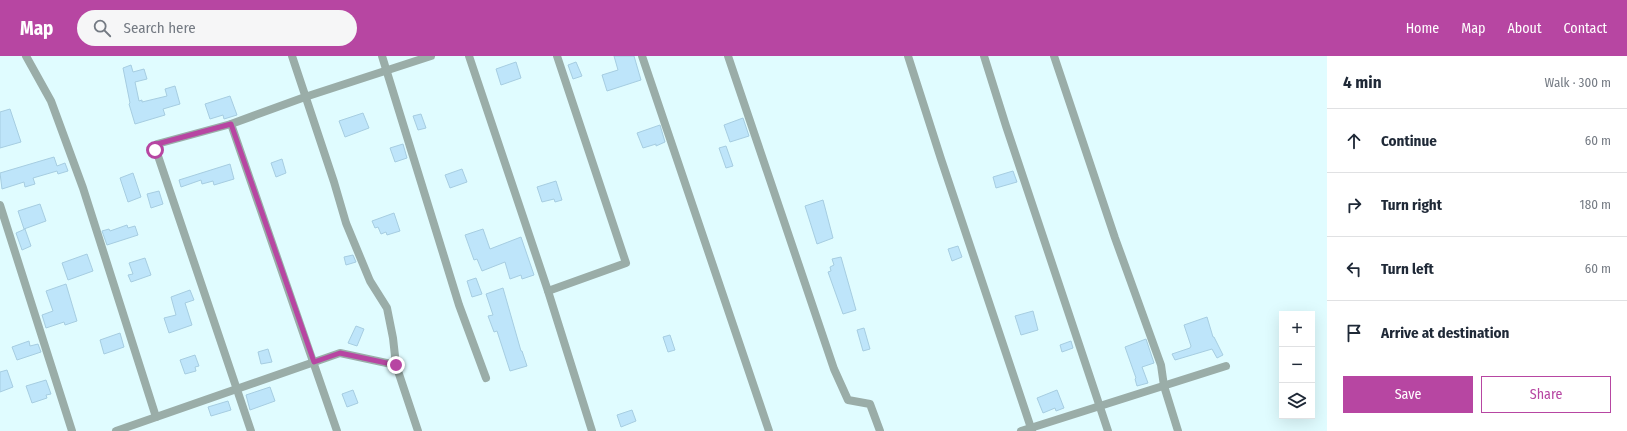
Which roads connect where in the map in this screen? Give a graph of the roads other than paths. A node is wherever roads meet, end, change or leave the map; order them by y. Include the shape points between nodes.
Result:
1 (26, 56) edge
2 (292, 56) edge
3 (382, 56) edge
4 (431, 56) edge
5 (469, 56) edge
6 (556, 56) edge
7 (642, 56) edge
8 (728, 56) edge
9 (908, 56) edge
10 (984, 56) edge
11 (1054, 56) edge
12 (387, 72) junction
13 (305, 97) junction
14 (231, 124) junction
15 (0, 205) edge
16 (548, 291) junction
17 (314, 362) junction
18 (396, 365) junction
19 (1226, 366) dead end
20 (486, 378) dead end
21 (1164, 386) junction
22 (236, 390) junction
23 (1101, 406) junction
24 (156, 417) junction
25 (1031, 429) edge
26 (72, 431) edge
27 (116, 431) edge
28 (251, 431) edge
29 (337, 431) edge
30 (418, 431) edge
31 (592, 431) edge
32 (769, 431) edge
33 (880, 431) edge
34 (1021, 431) edge
35 (1108, 431) edge
36 (1178, 431) edge

1 - 24 street via 51,100 80,181
2 - 13 street
3 - 12 street
4 - 12 street
5 - 16 street
6 - 16 street via 626,263
7 - 32 street
8 - 33 street via 834,369 848,400 870,404
9 - 25 street
10 - 23 street
11 - 21 street via 1161,365
12 - 13 street
12 - 20 street via 459,305
13 - 14 street
13 - 18 street via 346,223 370,281 387,308
14 - 17 street
14 - 22 street via 157,144 155,150
15 - 26 street
16 - 31 street
17 - 18 street via 340,353
17 - 22 street
17 - 29 street
18 - 30 street
19 - 21 street
21 - 23 street
21 - 36 street
22 - 24 street
22 - 28 street
23 - 25 street
23 - 35 street
24 - 27 street
25 - 34 street

